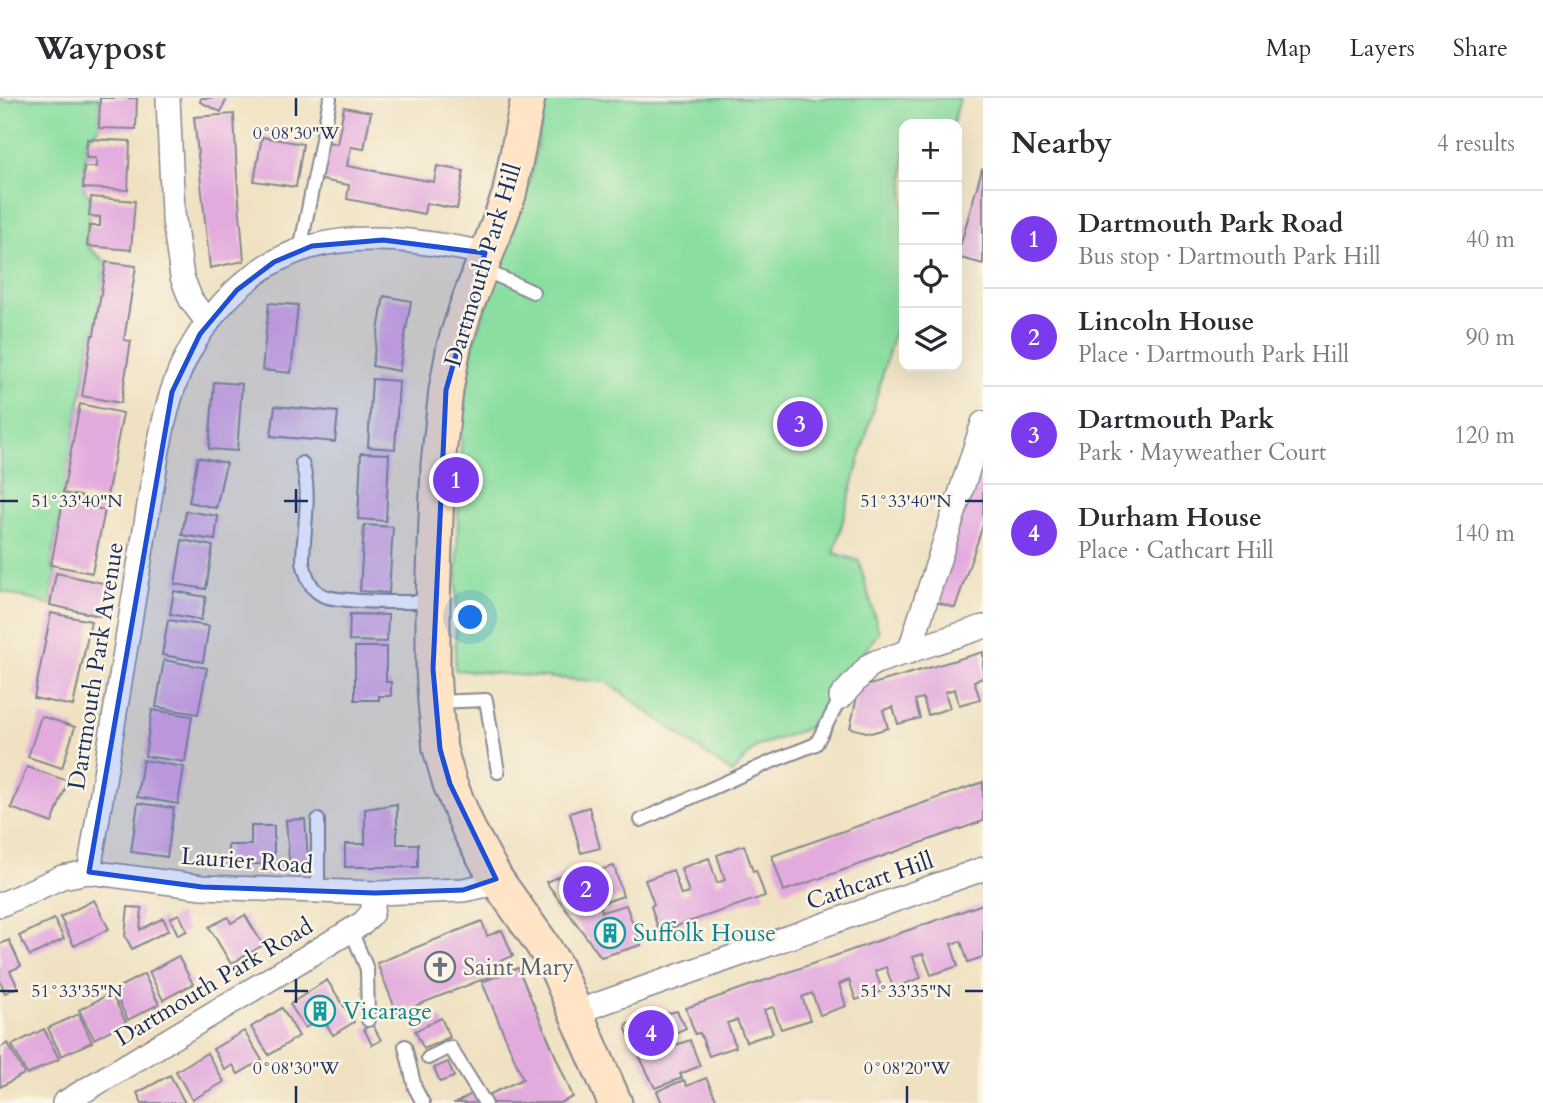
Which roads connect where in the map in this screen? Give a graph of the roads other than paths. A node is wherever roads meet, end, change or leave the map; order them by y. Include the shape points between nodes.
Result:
1 (167, 98) edge
2 (528, 98) edge
3 (330, 99) edge
4 (300, 250) junction
5 (482, 261) junction
6 (533, 292) dead end
7 (208, 323) junction
8 (983, 423) edge
9 (302, 463) dead end
10 (433, 602) junction
11 (983, 627) edge
12 (909, 652) junction
13 (841, 697) joint
14 (435, 702) junction
15 (498, 772) dead end
16 (318, 820) dead end
17 (641, 820) dead end
18 (983, 869) edge
19 (89, 872) junction
20 (496, 879) junction
21 (318, 892) junction
22 (374, 893) junction
23 (0, 905) edge
24 (351, 930) junction
25 (576, 1012) junction
26 (368, 1020) dead end
27 (405, 1046) dead end
28 (428, 1058) dead end
29 (613, 1102) edge
30 (64, 1103) edge
31 (423, 1103) edge
32 (485, 1103) edge

1 - 7 street via 181,277
2 - 5 street, Dartmouth Park Hill via 509,195
3 - 4 lane
4 - 5 street, Dartmouth Park Avenue via 365,239 425,243
4 - 7 street, Dartmouth Park Avenue via 257,273
5 - 6 lane
5 - 10 street, Dartmouth Park Hill via 454,346 446,390
7 - 19 street, Dartmouth Park Avenue via 183,365 158,450
8 - 12 street
9 - 10 lane via 307,489 303,562 312,587 333,598
10 - 14 street, Dartmouth Park Hill
11 - 12 street
12 - 13 street via 870,666
13 - 17 lane via 816,744
14 - 15 lane via 486,700
14 - 20 street, Dartmouth Park Hill via 440,749 450,784
16 - 21 lane
18 - 25 street, Cathcart Hill
19 - 21 street, Laurier Road via 202,887
19 - 23 street, Laurier Road via 62,877
20 - 22 street, Laurier Road via 463,890
20 - 25 street, Dartmouth Park Hill via 550,956
21 - 22 street, Laurier Road
22 - 24 street, Dartmouth Park Road via 372,913
24 - 26 lane via 367,970
24 - 30 street, Dartmouth Park Road
25 - 29 street, Dartmouth Park Hill
27 - 31 lane
28 - 32 lane via 450,1047

